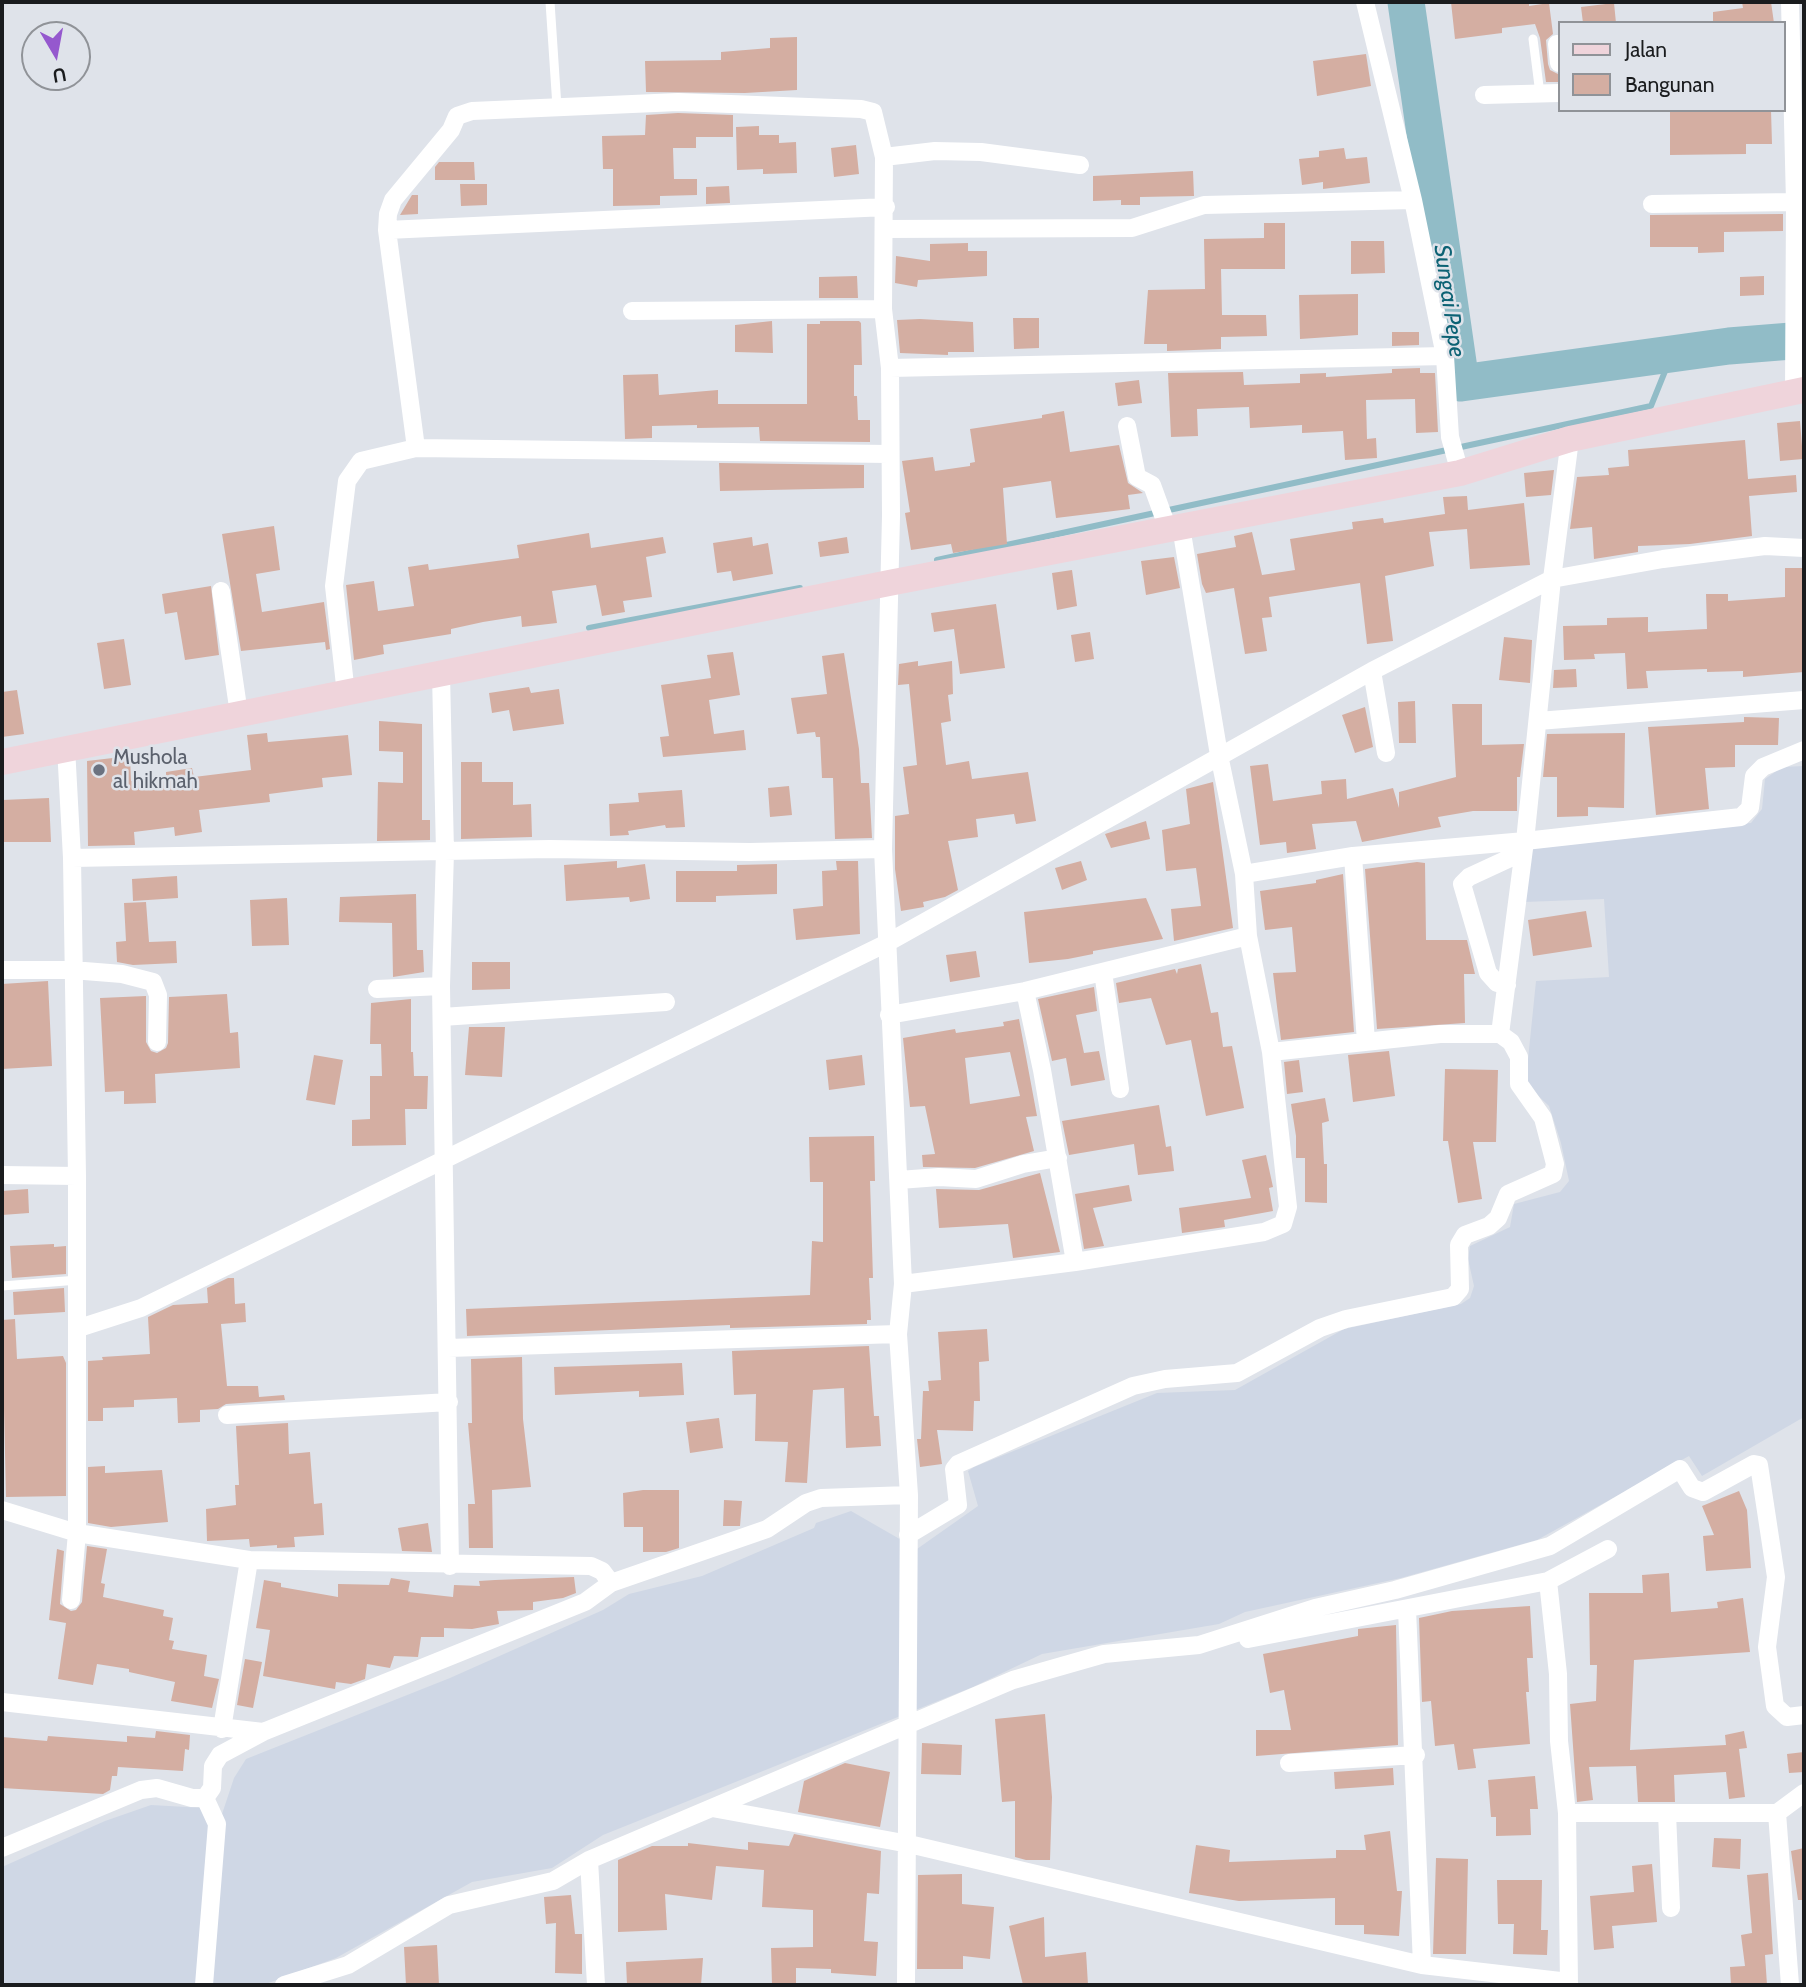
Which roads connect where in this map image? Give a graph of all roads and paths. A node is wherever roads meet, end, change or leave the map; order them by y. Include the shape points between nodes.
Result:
1 (550, 2) edge
2 (1365, 2) edge
3 (1790, 2) edge
4 (1533, 39) dead end
5 (1557, 44) dead end
6 (1797, 45) edge
7 (1558, 54) edge
8 (1787, 87) edge
9 (1558, 93) edge
10 (1540, 94) junction
11 (1484, 95) dead end
12 (557, 107) junction
13 (884, 157) junction
14 (1799, 158) edge
15 (1080, 165) dead end
16 (1413, 200) junction
17 (1795, 202) junction
18 (1652, 204) dead end
19 (886, 206) junction
20 (884, 229) junction
21 (387, 230) junction
22 (883, 309) junction
23 (632, 311) dead end
24 (1798, 316) edge
25 (1445, 356) junction
26 (890, 368) junction
27 (1797, 383) edge
28 (1126, 426) dead end
29 (1570, 439) junction
30 (416, 448) junction
31 (889, 454) junction
32 (1458, 469) junction
33 (1170, 525) junction
34 (1804, 548) edge
35 (1552, 579) junction
36 (889, 583) junction
37 (221, 591) dead end
38 (1372, 671) junction
39 (440, 674) junction
40 (346, 694) junction
41 (1804, 700) edge
42 (239, 714) junction
43 (1538, 721) junction
44 (66, 747) junction
45 (1804, 750) edge
46 (1386, 753) dead end
47 (1219, 755) junction
48 (2, 762) edge
49 (1524, 847) junction
50 (883, 849) junction
51 (445, 852) junction
52 (1353, 856) junction
53 (72, 859) junction
54 (1244, 874) junction
55 (1248, 936) junction
56 (887, 943) junction
57 (2, 970) edge
58 (72, 970) junction
59 (1103, 972) junction
60 (1507, 985) junction
61 (441, 986) junction
62 (377, 989) dead end
63 (1025, 991) junction
64 (666, 1002) dead end
65 (888, 1015) junction
66 (442, 1017) junction
67 (1500, 1034) junction
68 (157, 1042) dead end
69 (1366, 1042) junction
70 (1271, 1052) junction
71 (1120, 1089) dead end
72 (1058, 1158) junction
73 (446, 1161) junction
74 (2, 1175) edge
75 (77, 1176) junction
76 (899, 1180) junction
77 (1075, 1262) junction
78 (78, 1280) junction
79 (902, 1284) junction
80 (2, 1286) edge
81 (79, 1328) junction
82 (898, 1334) junction
83 (448, 1348) junction
84 (449, 1402) junction
85 (227, 1415) dead end
86 (909, 1495) junction
87 (2, 1510) edge
88 (77, 1533) junction
89 (908, 1535) junction
90 (1608, 1549) dead end
91 (249, 1560) junction
92 (450, 1566) junction
93 (1548, 1581) junction
94 (611, 1583) junction
95 (71, 1600) dead end
96 (1407, 1609) junction
97 (1199, 1644) junction
98 (2, 1702) edge
99 (1804, 1715) edge
100 (905, 1725) junction
101 (222, 1728) junction
102 (263, 1732) junction
103 (1416, 1755) junction
104 (1289, 1763) dead end
105 (1804, 1794) edge
106 (205, 1798) junction
107 (712, 1808) junction
108 (1567, 1813) junction
109 (1667, 1813) junction
110 (1777, 1814) junction
111 (909, 1844) junction
112 (2, 1848) edge
113 (589, 1860) junction
114 (1671, 1908) dead end
115 (1422, 1965) junction
116 (1569, 1984) edge
117 (204, 1985) edge
118 (285, 1985) edge
119 (291, 1985) edge
120 (596, 1985) edge
121 (906, 1985) edge
122 (1790, 1985) edge

1 - 12 lane
2 - 16 street
3 - 6 street
4 - 10 lane
5 - 7 street
6 - 8 street
8 - 14 street
9 - 10 street
10 - 11 street
12 - 13 street via 678,102 861,109 873,112
12 - 21 street via 472,111 457,117 393,200
13 - 15 street via 981,152
13 - 19 street
14 - 17 street
16 - 20 street via 1203,205 1132,228
16 - 25 street
17 - 18 street
17 - 24 street
19 - 20 street
19 - 21 street
20 - 22 street
21 - 30 street
22 - 23 street
22 - 26 street
24 - 27 street
25 - 26 street
25 - 32 street via 1450,438
26 - 31 street
27 - 29 main road
28 - 33 street via 1137,477 1152,485
29 - 32 main road
29 - 35 street
30 - 31 street
30 - 40 street via 361,461 347,481 334,586
31 - 36 street
32 - 33 main road
33 - 36 main road
33 - 47 street
34 - 35 street via 1765,546 1714,552
35 - 38 street
35 - 43 street
36 - 39 main road
36 - 50 street
37 - 42 street
38 - 46 street
38 - 47 street
39 - 40 main road
39 - 51 street
40 - 42 main road
41 - 43 street
42 - 44 main road
43 - 49 street
44 - 48 main road
44 - 53 street
45 - 49 street via 1763,766 1754,776 1750,808 1741,817
47 - 54 street
47 - 56 street
49 - 52 street
49 - 60 street
49 - 60 street via 1462,884 1488,973 1497,983
50 - 51 street
50 - 56 street
51 - 53 street
51 - 61 street
52 - 54 street
52 - 69 street
53 - 58 street
54 - 55 street
55 - 59 street
55 - 70 street
56 - 65 street
56 - 73 street
57 - 58 street
58 - 68 street via 153,982 158,995
58 - 75 street
59 - 63 street
59 - 71 street
60 - 67 street
61 - 62 street
61 - 66 street
63 - 65 street
63 - 72 street
64 - 66 street
65 - 76 street
66 - 73 street
67 - 69 street via 1440,1034
67 - 89 street via 1519,1057 1520,1084 1543,1118 1555,1169 1547,1178 1508,1194 1498,1218 1489,1226 1465,1234 1459,1245 1462,1272 1458,1294 1320,1328 1237,1373 1133,1386 958,1464 954,1469 958,1505
69 - 70 street
70 - 77 street via 1289,1207 1283,1224 1264,1232
72 - 76 street via 976,1179
72 - 77 street
73 - 81 street via 141,1308
73 - 83 street
74 - 75 street
75 - 78 street
76 - 79 street
77 - 79 street
78 - 80 lane
78 - 81 street
79 - 82 street
81 - 88 street
82 - 83 street
82 - 86 street
83 - 84 street
84 - 85 street
84 - 92 street
86 - 89 street
86 - 94 street via 821,1498 768,1529
87 - 88 street
88 - 91 street
88 - 95 street
89 - 100 street
90 - 93 street
91 - 92 street
91 - 101 street
92 - 94 street via 591,1566
93 - 96 street
93 - 108 street
94 - 102 street via 586,1602
96 - 97 street via 1247,1640
96 - 103 street
97 - 99 street via 1550,1546 1680,1469 1692,1488 1703,1492 1754,1464 1762,1471 1776,1577 1767,1647 1775,1706 1787,1717
97 - 100 street via 1104,1654 1013,1680
98 - 101 street
100 - 107 street
100 - 111 street
101 - 102 street
102 - 106 street via 220,1755
103 - 104 street
103 - 115 street
105 - 110 street
106 - 112 street via 157,1788 141,1790
106 - 117 street via 217,1824
107 - 111 street
107 - 113 street
108 - 109 street
108 - 116 street
109 - 110 street
109 - 114 street
110 - 122 street
111 - 115 street
111 - 121 street
113 - 118 street via 553,1881 449,1905 348,1965
113 - 120 street
115 - 116 street
118 - 119 street

